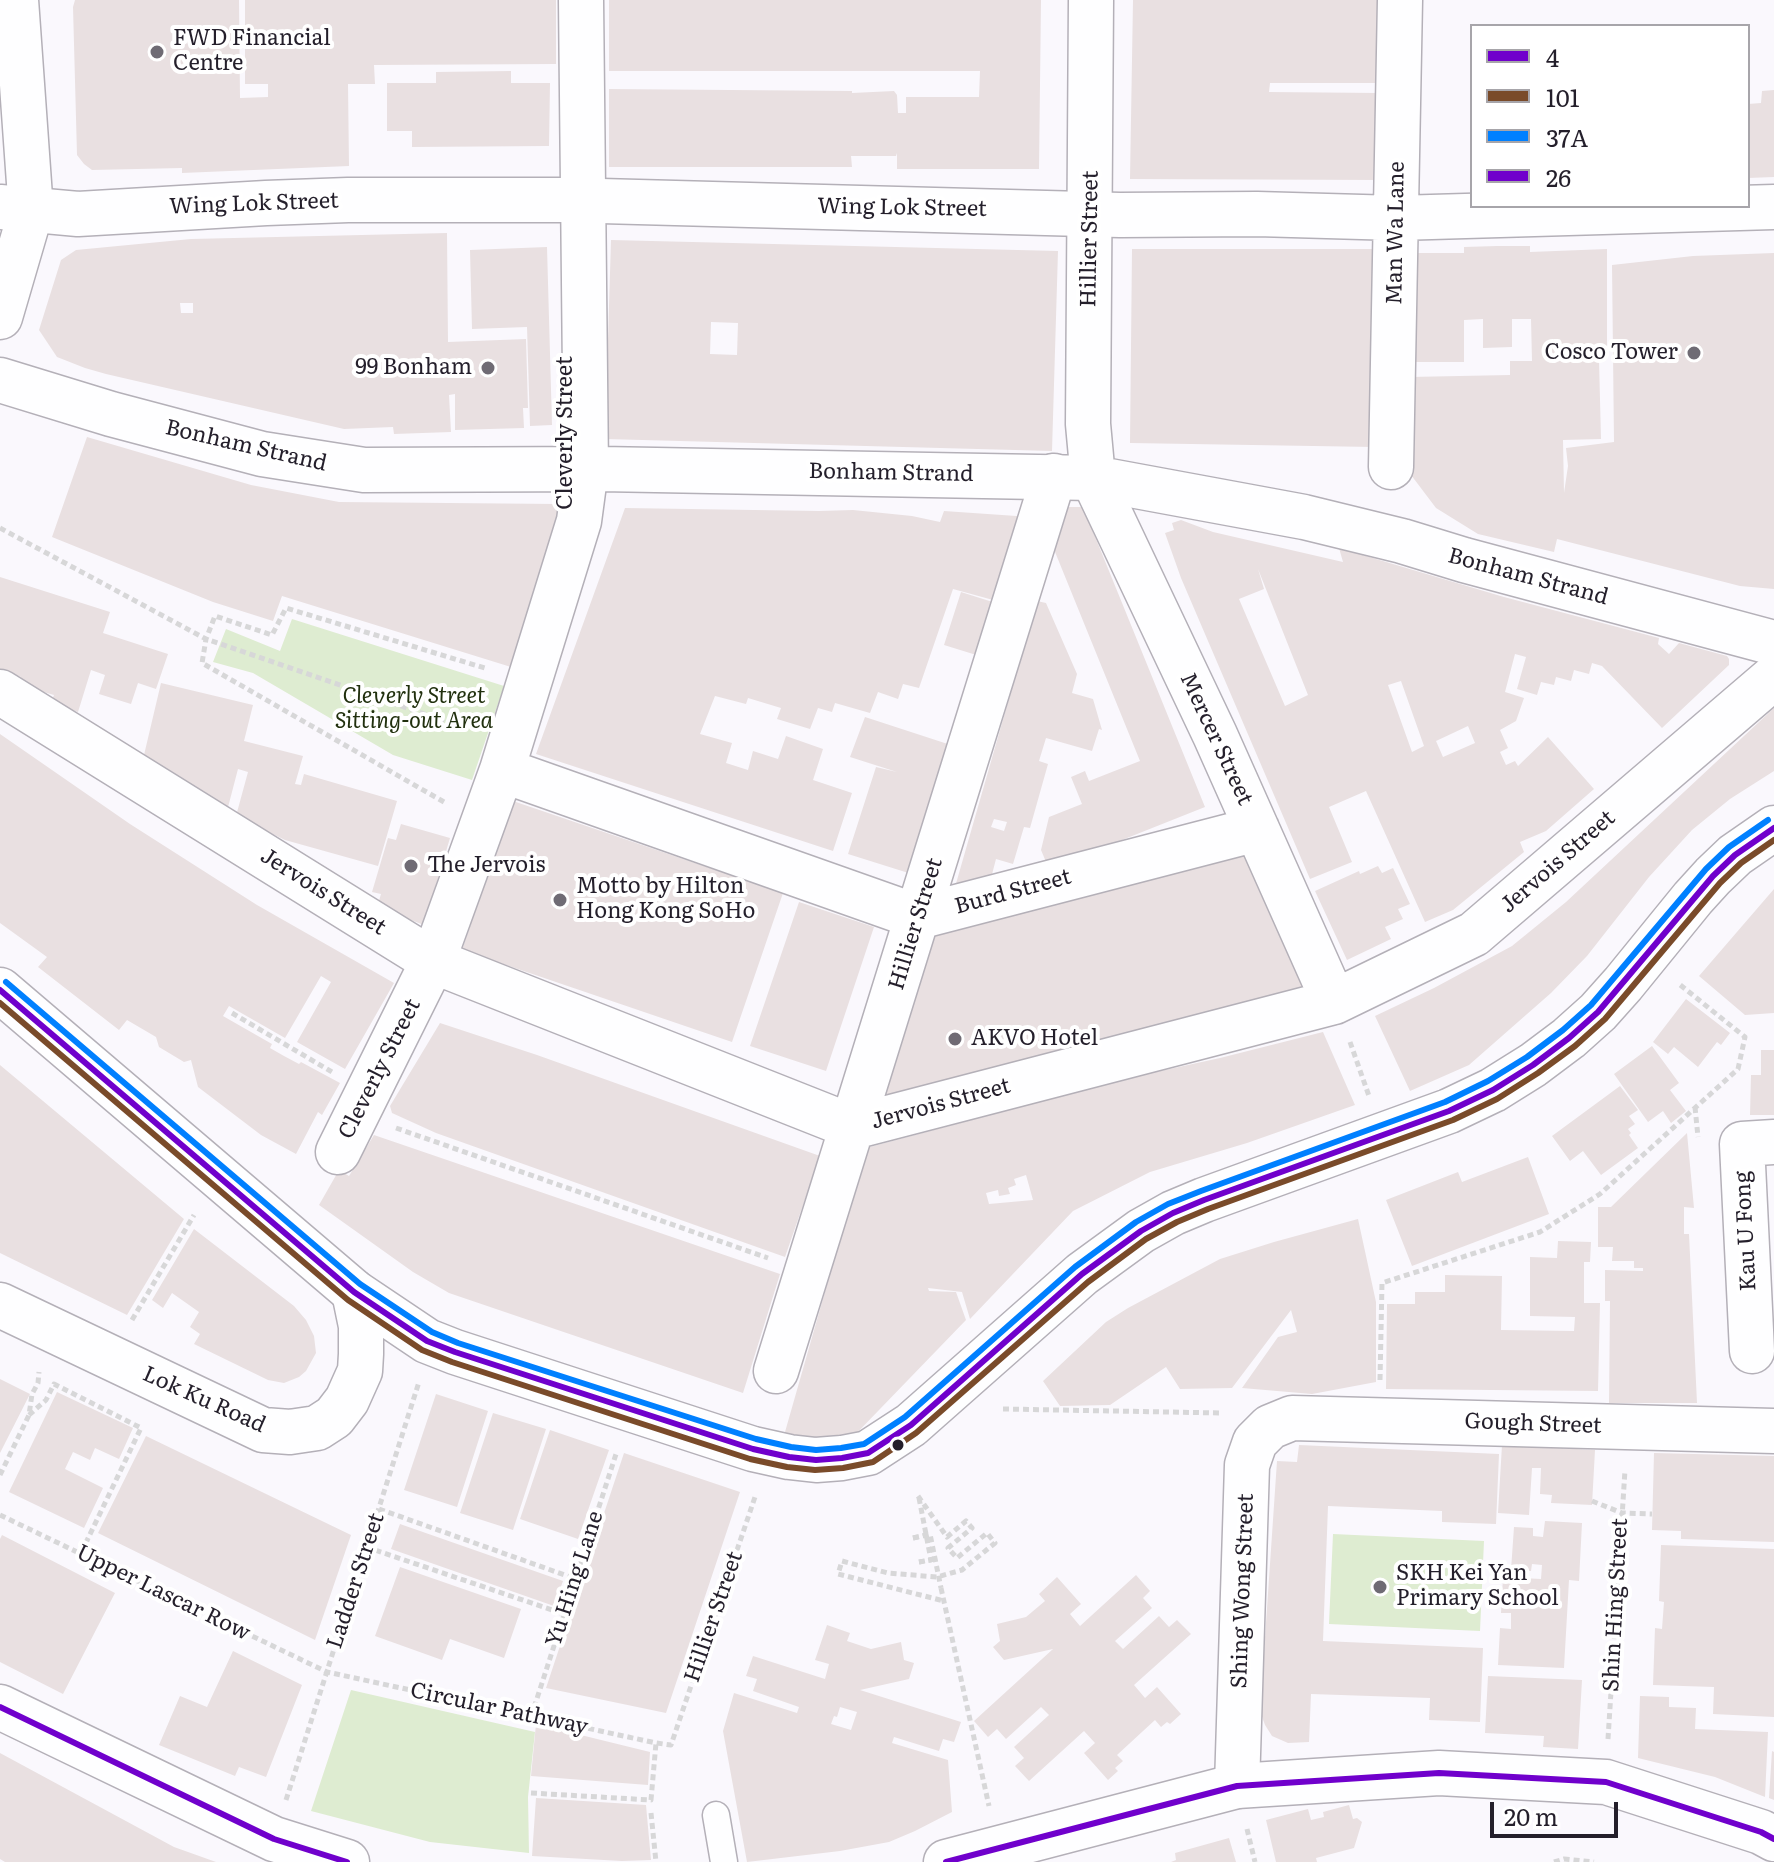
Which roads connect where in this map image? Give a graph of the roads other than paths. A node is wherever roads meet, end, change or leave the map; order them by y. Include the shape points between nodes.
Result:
1 (16, 0) edge
2 (581, 0) edge
3 (1091, 0) edge
4 (1400, 0) edge
5 (583, 200) junction
6 (1774, 207) edge
7 (1740, 208) edge
8 (1750, 208) edge
9 (15, 209) edge
10 (1090, 213) junction
11 (1397, 218) junction
12 (0, 317) edge
13 (0, 380) edge
14 (1391, 467) dead end
15 (586, 469) junction
16 (1073, 477) junction
17 (1774, 643) edge
18 (1774, 677) edge
19 (0, 692) edge
20 (507, 757) junction
21 (1774, 828) edge
22 (1257, 829) junction
23 (918, 917) junction
24 (433, 961) junction
25 (0, 990) edge
26 (1340, 1017) junction
27 (853, 1127) junction
28 (1774, 1142) edge
29 (338, 1152) dead end
30 (354, 1292) junction
31 (0, 1305) edge
32 (1752, 1351) dead end
33 (776, 1371) dead end
34 (1292, 1418) joint
35 (1774, 1431) edge
36 (0, 1707) edge
37 (1241, 1803) junction
38 (716, 1815) dead end
39 (1774, 1839) edge
40 (269, 1851) edge
41 (347, 1862) edge
42 (724, 1862) edge
43 (946, 1862) edge

1 - 9 street
2 - 5 street, Cleverly Street
3 - 10 street, Hillier Street
4 - 11 street, Man Wa Lane
5 - 9 street, Wing Lok Street via 348,200 78,214
5 - 10 street, Wing Lok Street
5 - 15 street, Cleverly Street
6 - 8 street, Wing Lok Street
7 - 11 street, Wing Lok Street
9 - 12 street
10 - 11 street, Wing Lok Street
10 - 16 street, Hillier Street via 1088,424
11 - 14 street, Man Wa Lane
13 - 15 street, Bonham Strand via 262,454 350,468
15 - 16 street, Bonham Strand
15 - 20 street, Cleverly Street via 579,521
16 - 17 street, Bonham Strand via 1304,517
16 - 22 street, Mercer Street via 1215,735
16 - 23 street, Hillier Street
18 - 26 street, Jervois Street via 1474,934
19 - 24 street, Jervois Street
20 - 23 street via 719,859
20 - 24 street, Cleverly Street
21 - 30 street via 1713,876 1598,1012 1533,1065 1449,1111 1204,1200 1141,1231 1082,1274 911,1425 868,1453 816,1460 753,1449 427,1341
22 - 23 street, Burd Street
22 - 26 street, Mercer Street
23 - 27 street, Hillier Street
24 - 27 street, Jervois Street
24 - 29 street, Cleverly Street
25 - 30 street
26 - 27 street, Jervois Street
27 - 33 street, Hillier Street
28 - 32 street, Kau U Fong via 1742,1144
30 - 31 street, Lok Ku Road via 361,1326 360,1371 347,1400 317,1428 290,1432 263,1430
34 - 35 street, Gough Street
34 - 37 street, Shing Wong Street via 1270,1427 1255,1442 1247,1465
36 - 40 street
37 - 39 street via 1439,1773 1606,1782
37 - 43 street
38 - 42 lane
40 - 41 street

